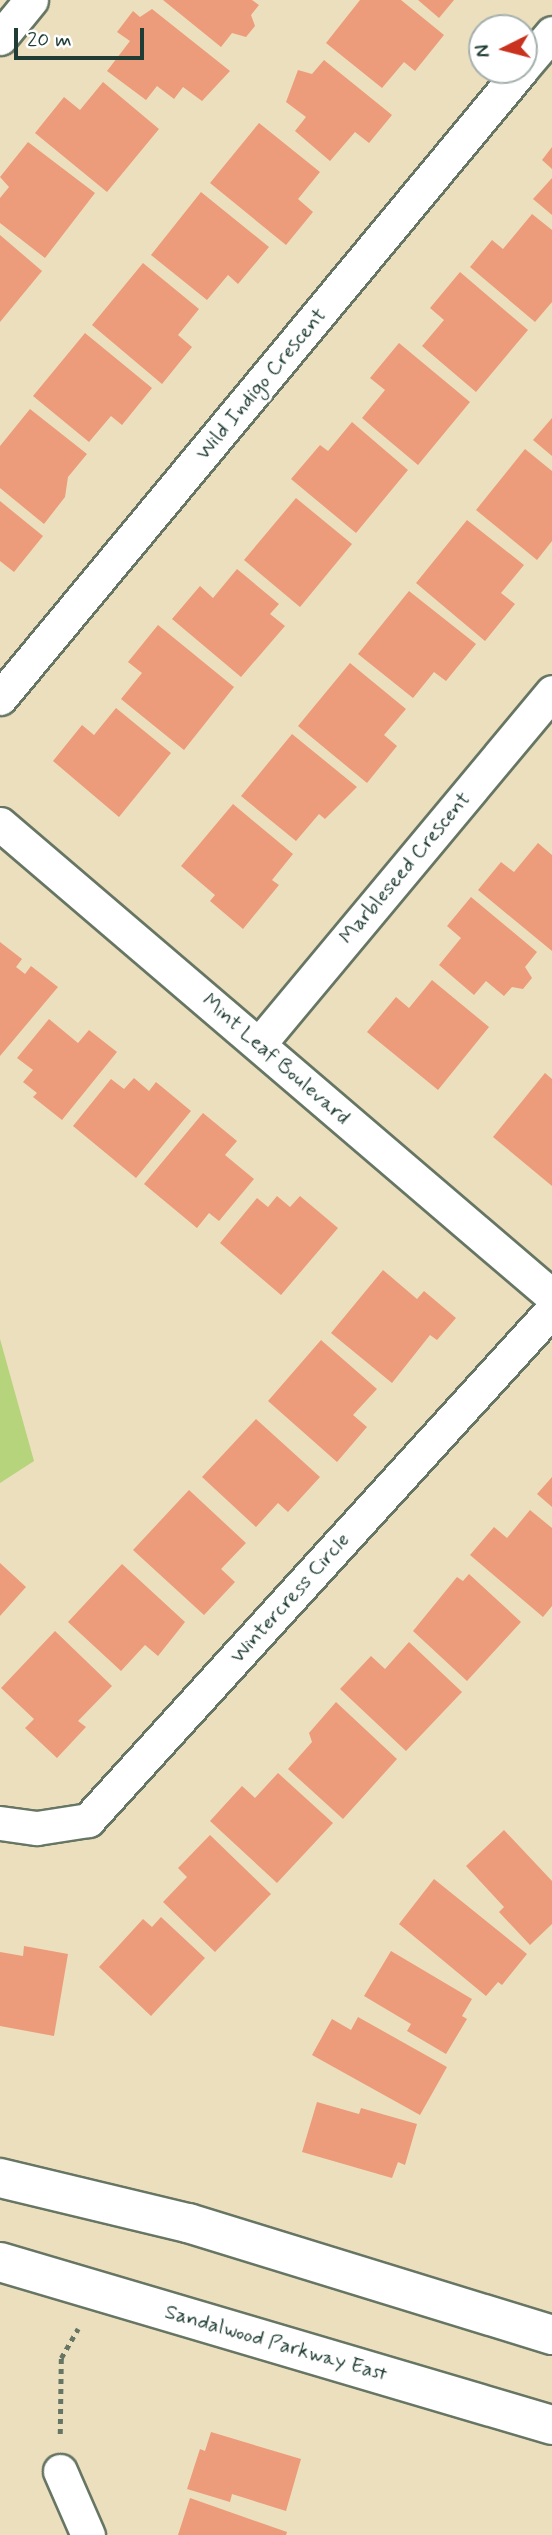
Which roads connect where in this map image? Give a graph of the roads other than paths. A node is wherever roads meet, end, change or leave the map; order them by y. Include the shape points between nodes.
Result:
1 (32, 0) edge
2 (552, 33) edge
3 (0, 38) edge
4 (538, 49) edge
5 (509, 84) edge
6 (552, 692) edge
7 (0, 698) edge
8 (0, 824) edge
9 (258, 1044) junction
10 (552, 1296) edge
11 (552, 1310) edge
12 (0, 1823) edge
13 (0, 2178) edge
14 (0, 2262) edge
15 (552, 2334) edge
16 (552, 2425) edge
17 (60, 2471) road end
18 (88, 2535) edge

1 - 3 street
2 - 4 street, Wild Indigo Crescent
5 - 7 street, Wild Indigo Crescent
6 - 9 street, Marbleseed Crescent
8 - 9 street, Mint Leaf Boulevard
9 - 10 street, Mint Leaf Boulevard
11 - 12 street, Wintercress Circle via 88,1820 37,1828
13 - 15 main road via 188,2223
14 - 16 main road, Sandalwood Parkway East
17 - 18 street

